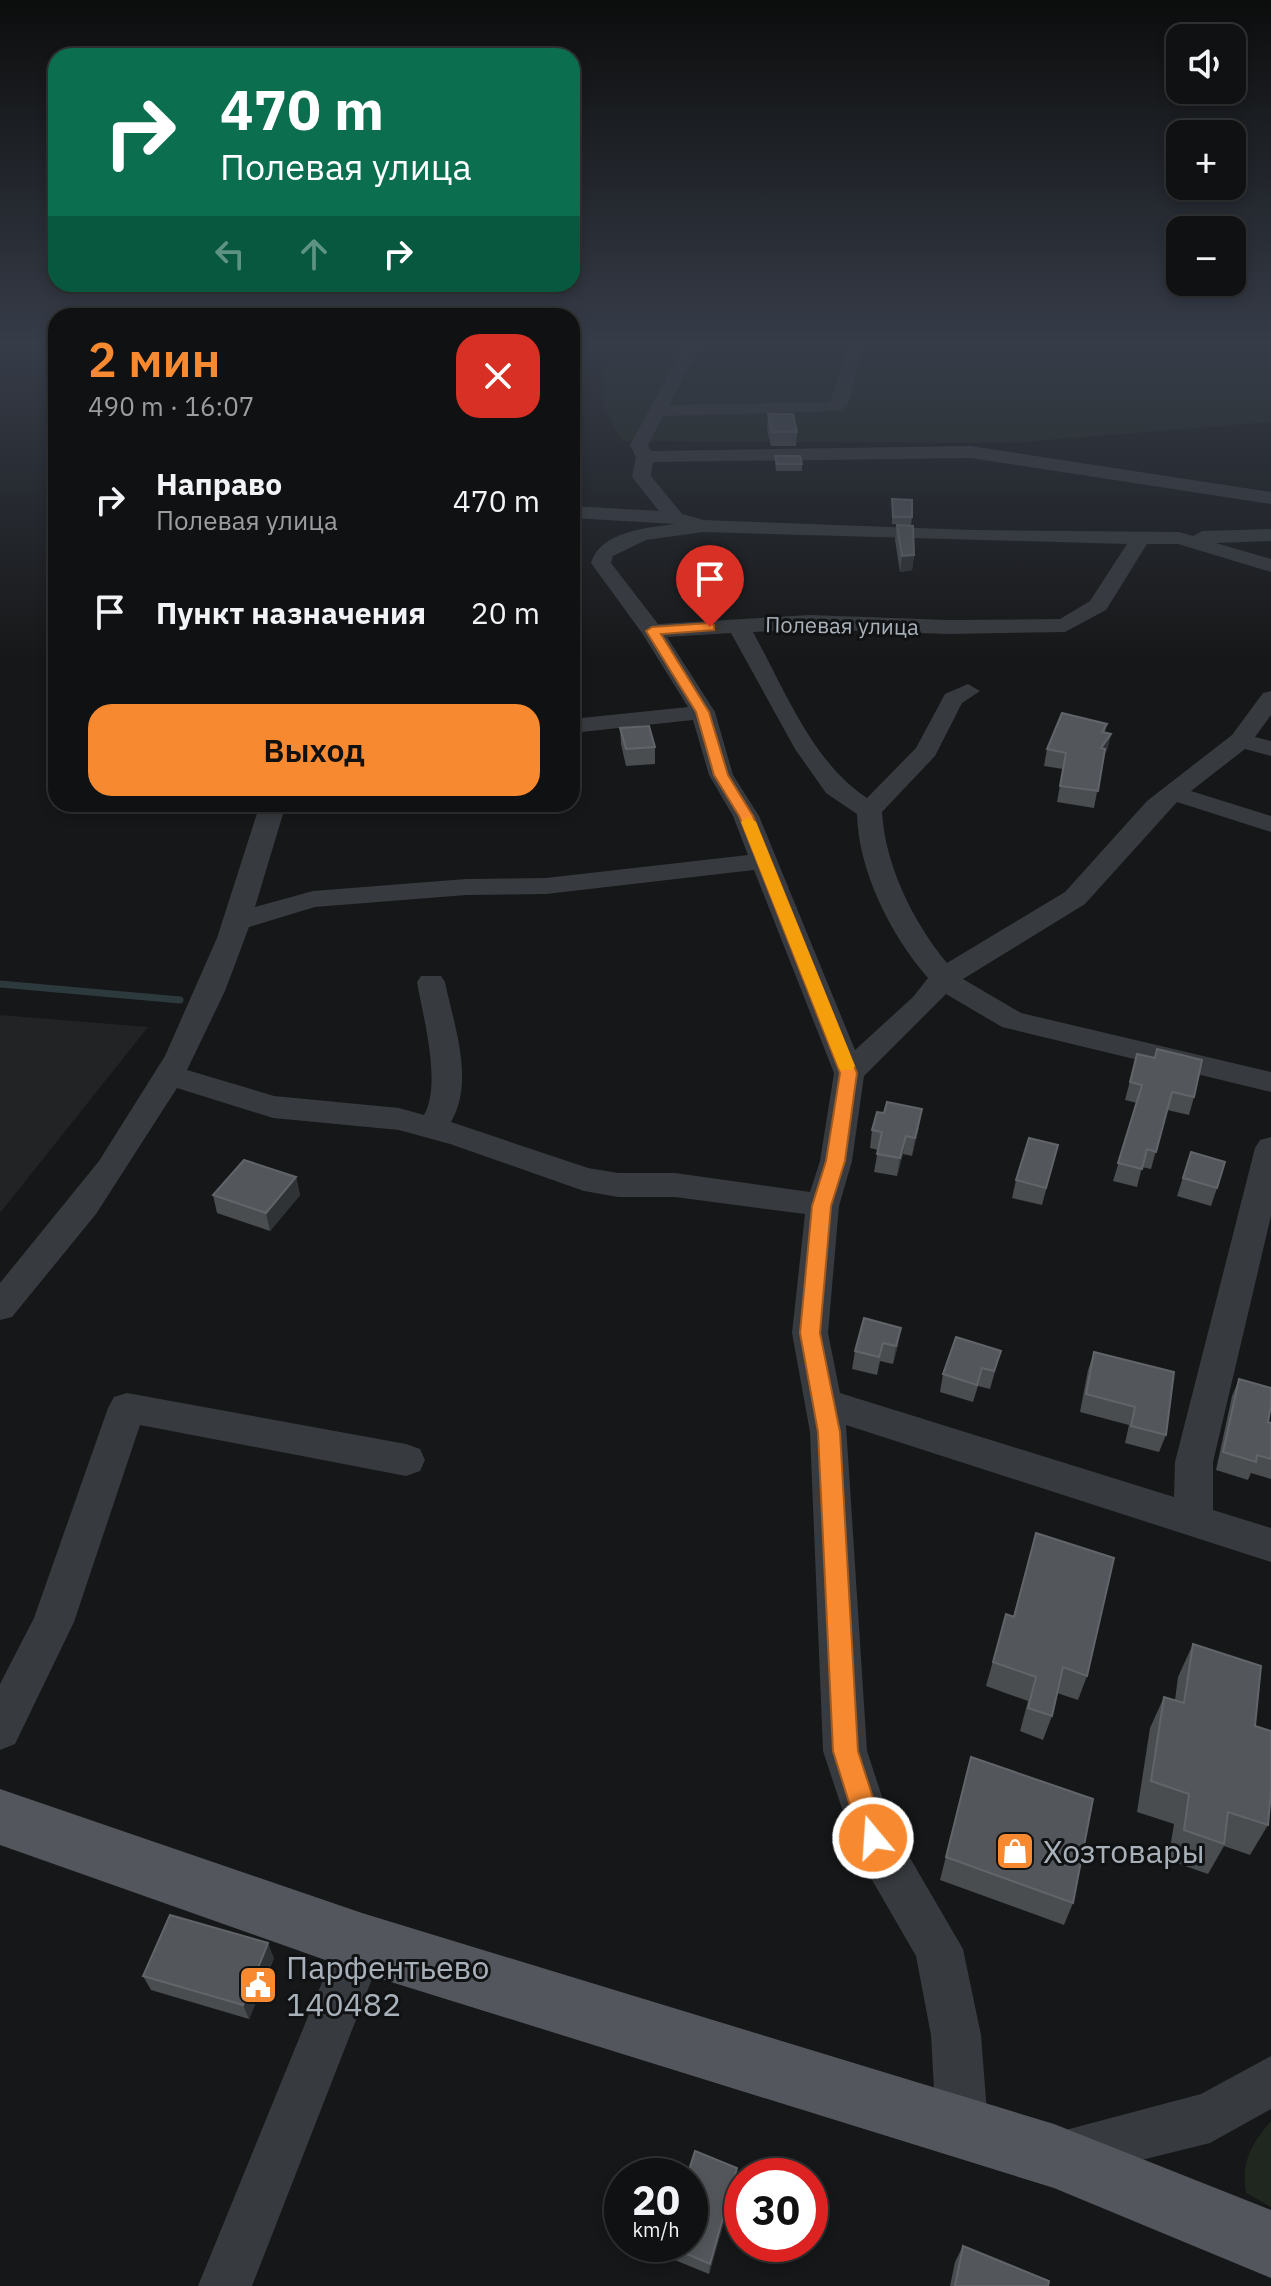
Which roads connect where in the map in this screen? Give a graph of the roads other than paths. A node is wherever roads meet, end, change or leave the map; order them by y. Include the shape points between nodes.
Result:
1 (640, 448) edge
2 (645, 457) junction
3 (1271, 498) edge
4 (580, 512) edge
5 (675, 518) junction
6 (703, 526) junction
7 (1271, 535) edge
8 (1141, 537) junction
9 (1179, 538) junction
10 (1271, 566) edge
11 (738, 625) junction
12 (652, 631) junction
13 (968, 691) dead end
14 (1271, 698) edge
15 (703, 712) junction
16 (580, 725) edge
17 (1241, 740) junction
18 (1271, 749) edge
19 (1173, 793) junction
20 (869, 811) junction
21 (271, 812) edge
22 (1271, 824) edge
23 (765, 861) junction
24 (238, 921) junction
25 (943, 978) junction
26 (431, 982) dead end
27 (849, 1073) junction
28 (168, 1075) junction
29 (1271, 1082) edge
30 (432, 1128) junction
31 (1271, 1148) edge
32 (822, 1206) junction
33 (0, 1307) edge
34 (824, 1403) junction
35 (406, 1460) dead end
36 (1193, 1521) junction
37 (1271, 1545) edge
38 (0, 1729) edge
39 (0, 1817) edge
40 (362, 1943) junction
41 (1271, 2081) edge
42 (962, 2126) junction
43 (1054, 2156) junction
44 (1271, 2244) edge
45 (225, 2286) edge

1 - 2 street
2 - 3 street via 971,452
2 - 5 street via 641,477
4 - 5 street
5 - 6 street
6 - 8 street
6 - 12 street via 642,535 604,553 601,563
7 - 9 street
8 - 9 street
8 - 11 street, Полевая улица via 1098,605 1065,625
9 - 10 street
11 - 12 street, Полевая улица
11 - 20 street via 804,744 835,788
12 - 15 street
13 - 20 street via 953,699 926,751
14 - 17 street
15 - 16 street
15 - 23 street via 721,775
17 - 18 street
17 - 19 street
19 - 22 street
19 - 25 street via 1075,898
20 - 25 street via 870,837 900,909
21 - 24 street
23 - 24 street via 546,886 313,899
23 - 27 street
24 - 28 street via 199,1018
25 - 27 street via 923,1004
25 - 29 street via 1012,1020
26 - 30 street via 446,1065 446,1104
27 - 32 street via 836,1161
28 - 30 street via 273,1107 399,1119
28 - 33 street via 90,1196
30 - 32 street via 584,1179 675,1185
31 - 36 street via 1194,1462
32 - 34 street via 810,1333
34 - 36 street
34 - 42 street via 845,1751 873,1838 939,1949 956,2035
35 - 38 street via 127,1408 53,1622
36 - 37 street
39 - 40 main road
40 - 42 main road
40 - 45 street
41 - 43 street via 1210,2117
42 - 43 main road
43 - 44 main road

